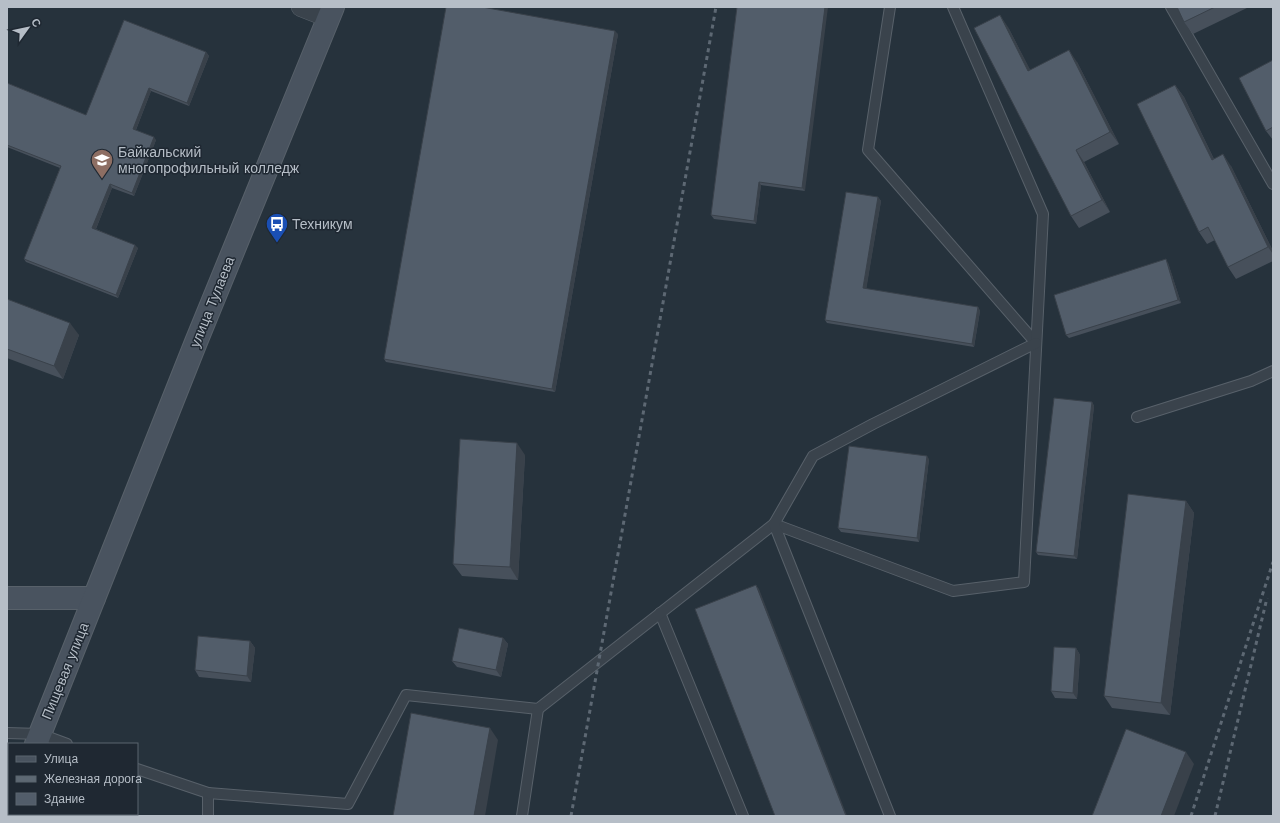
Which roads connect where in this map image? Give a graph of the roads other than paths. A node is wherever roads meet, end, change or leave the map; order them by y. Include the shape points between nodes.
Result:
1 (301, 7) edge
2 (890, 7) edge
3 (952, 7) edge
4 (1171, 7) edge
5 (331, 13) edge
6 (1273, 184) edge
7 (1036, 343) junction
8 (1273, 371) edge
9 (1137, 417) dead end
10 (774, 524) junction
11 (7, 598) edge
12 (94, 598) junction
13 (660, 613) junction
14 (538, 709) junction
15 (7, 733) edge
16 (38, 739) edge
17 (61, 743) edge
18 (138, 768) edge
19 (208, 793) junction
20 (208, 816) edge
21 (522, 816) edge
22 (743, 816) edge
23 (890, 816) edge

1 - 5 street
2 - 7 lane via 868,150
3 - 7 lane via 1043,214
4 - 6 lane
5 - 12 main road, улица Тулаева
7 - 10 lane via 813,456
7 - 10 lane via 1024,582 953,591
8 - 9 lane via 1250,381
10 - 13 lane
10 - 23 lane
11 - 12 main road
12 - 16 main road, Пищевая улица
13 - 14 lane
13 - 22 lane
14 - 19 lane via 406,695 348,804
14 - 21 lane
15 - 16 lane
16 - 17 lane
18 - 19 lane
19 - 20 lane

